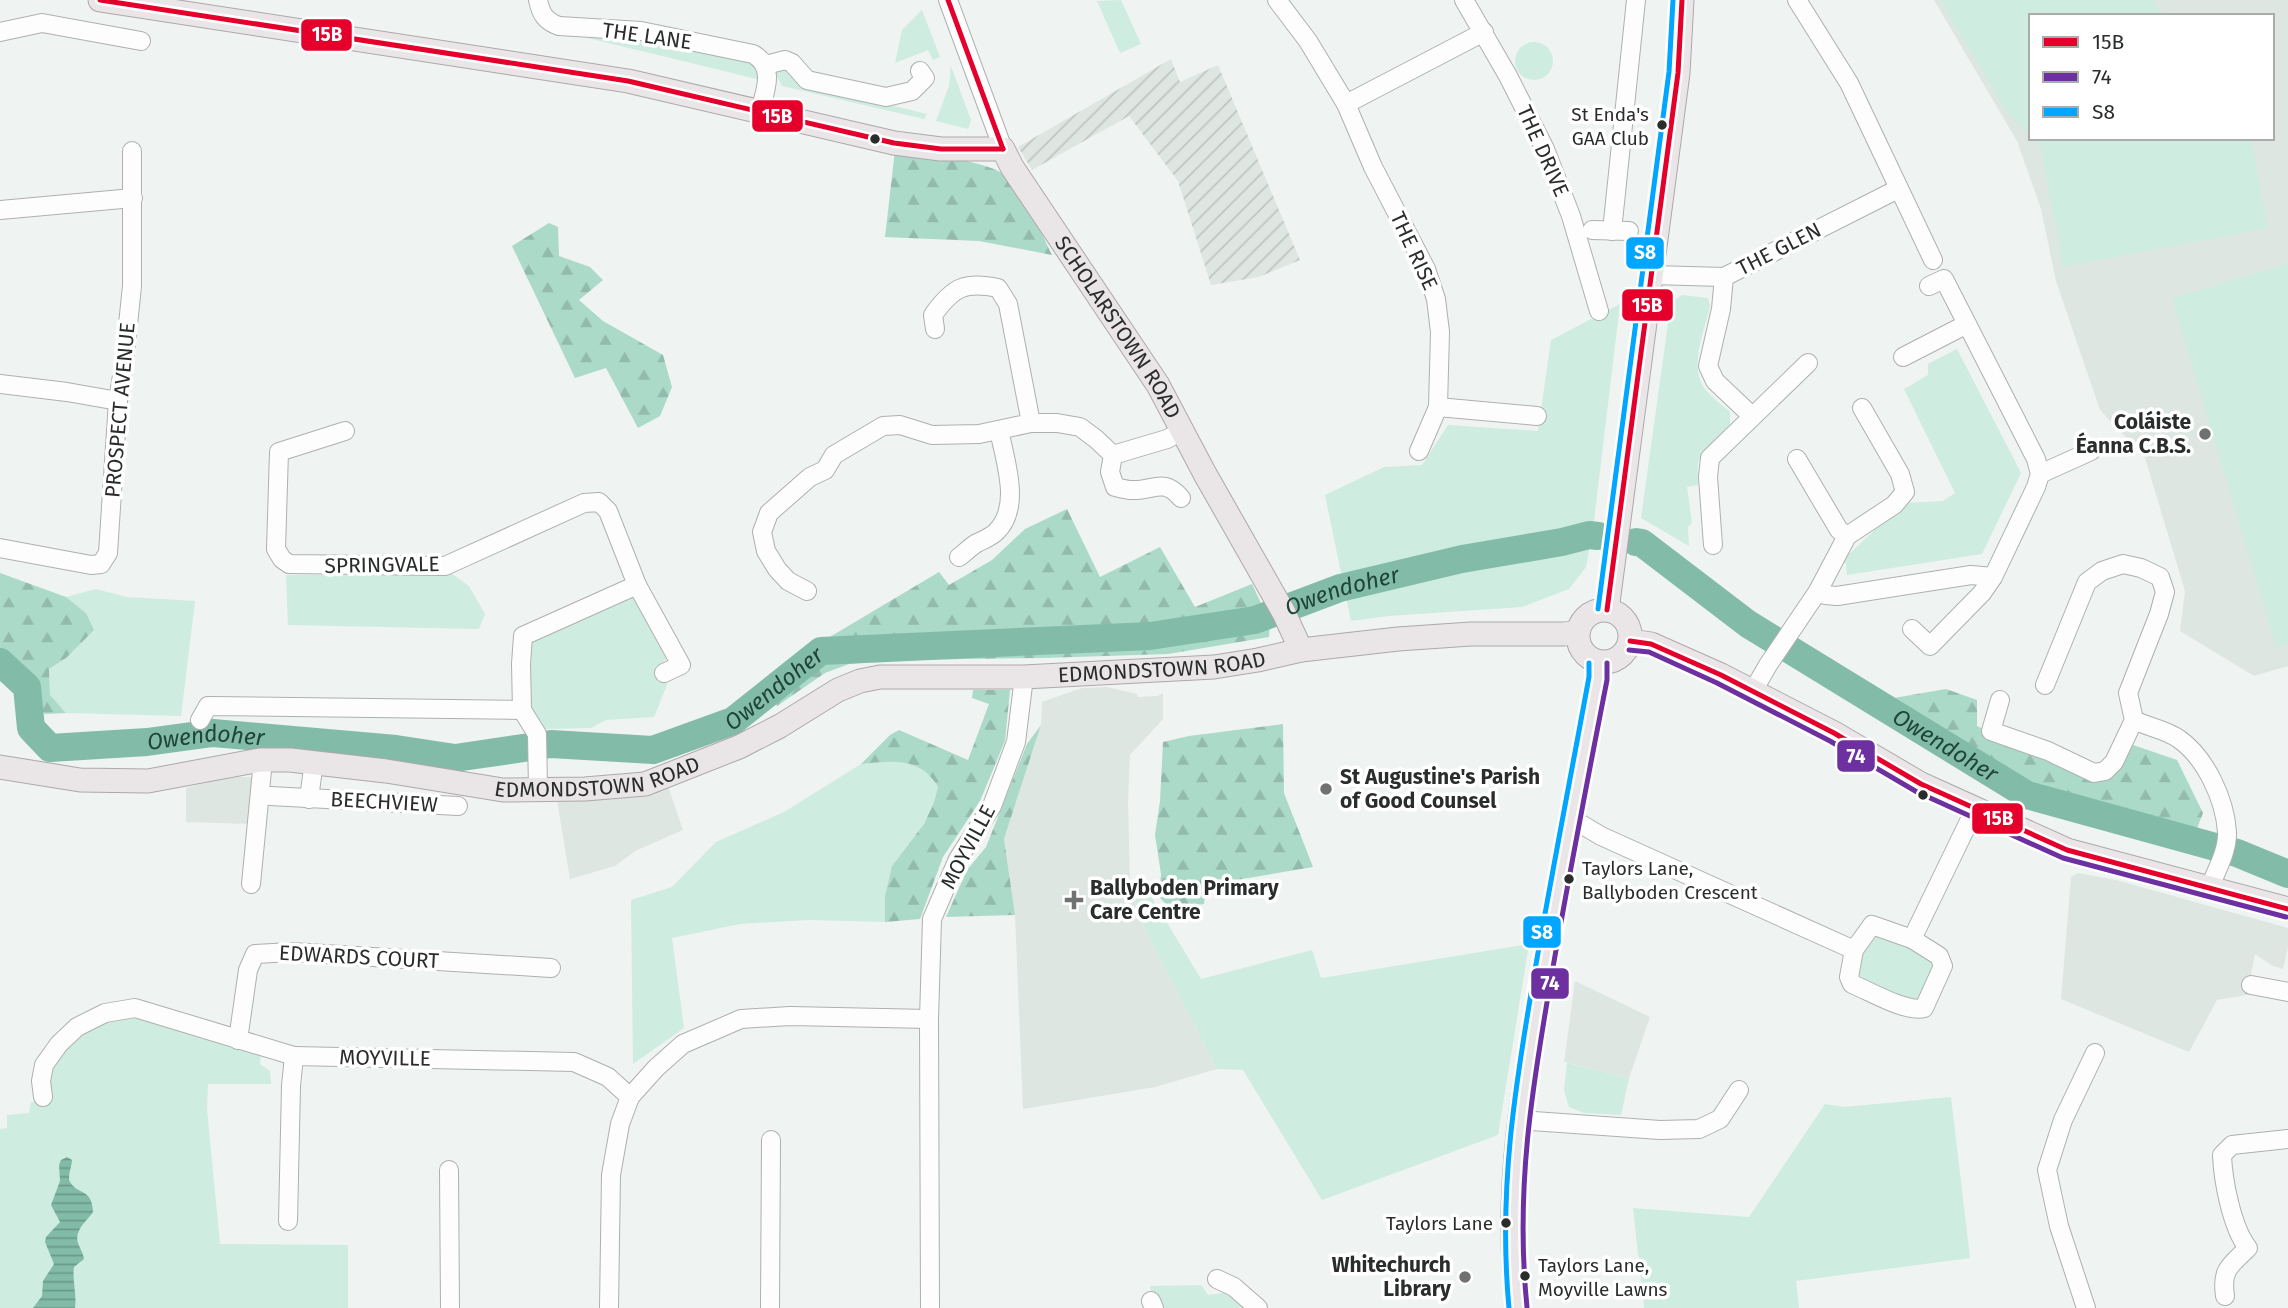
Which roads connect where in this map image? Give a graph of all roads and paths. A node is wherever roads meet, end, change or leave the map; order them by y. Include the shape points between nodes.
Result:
1 (100, 0) edge
2 (538, 0) edge
3 (948, 0) edge
4 (1277, 0) edge
5 (1464, 0) edge
6 (1636, 0) edge
7 (1682, 0) edge
8 (1797, 0) edge
9 (0, 32) edge
10 (1484, 32) junction
11 (141, 41) dead end
12 (766, 65) junction
13 (920, 71) dead end
14 (1346, 104) junction
15 (761, 111) junction
16 (1003, 149) junction
17 (132, 151) dead end
18 (1898, 189) junction
19 (133, 198) junction
20 (0, 210) edge
21 (1592, 230) dead end
22 (1933, 260) dead end
23 (1652, 275) junction
24 (1724, 277) junction
25 (1929, 286) dead end
26 (1599, 311) dead end
27 (1967, 324) junction
28 (935, 329) dead end
29 (1903, 357) dead end
30 (1808, 363) dead end
31 (0, 384) edge
32 (118, 401) junction
33 (1438, 407) junction
34 (1862, 408) dead end
35 (1537, 416) dead end
36 (1752, 416) junction
37 (1031, 423) junction
38 (999, 430) junction
39 (345, 431) dead end
40 (1182, 431) junction
41 (1419, 451) dead end
42 (2091, 451) dead end
43 (1113, 455) junction
44 (1797, 460) dead end
45 (2040, 474) junction
46 (1181, 498) dead end
47 (1847, 536) junction
48 (1713, 545) dead end
49 (0, 548) edge
50 (959, 558) dead end
51 (1993, 578) junction
52 (637, 585) junction
53 (807, 591) dead end
54 (1818, 591) junction
55 (1607, 610) junction
56 (1912, 629) dead end
57 (1578, 632) junction
58 (1630, 641) junction
59 (1301, 650) junction
60 (1598, 663) junction
61 (664, 673) dead end
62 (1024, 677) junction
63 (2045, 685) dead end
64 (1753, 691) junction
65 (2000, 700) dead end
66 (523, 710) junction
67 (200, 720) dead end
68 (2134, 720) junction
69 (263, 760) junction
70 (314, 761) junction
71 (0, 767) edge
72 (538, 790) junction
73 (270, 796) dead end
74 (309, 799) junction
75 (458, 806) dead end
76 (1975, 809) junction
77 (1571, 818) junction
78 (251, 884) dead end
79 (2209, 888) junction
80 (2288, 909) edge
81 (1912, 939) junction
82 (1854, 950) junction
83 (551, 968) dead end
84 (2251, 985) dead end
85 (2288, 992) edge
86 (929, 1018) junction
87 (238, 1040) junction
88 (2095, 1053) dead end
89 (294, 1056) junction
90 (1739, 1090) dead end
91 (43, 1097) dead end
92 (630, 1097) junction
93 (1518, 1121) junction
94 (2288, 1139) edge
95 (771, 1140) dead end
96 (449, 1170) dead end
97 (288, 1221) dead end
98 (1217, 1279) dead end
99 (2225, 1296) dead end
100 (450, 1308) edge
101 (608, 1308) edge
102 (769, 1308) edge
103 (930, 1308) edge
104 (1258, 1308) edge
105 (1518, 1308) edge
106 (2086, 1308) edge

1 - 15 main road via 628,81
2 - 12 street, THE LANE via 544,16 559,26 642,31 753,54
3 - 16 street, SCHOLARSTOWN ROAD
4 - 14 street, THE RISE
5 - 10 street, THE DRIVE
6 - 21 street via 1620,231
7 - 23 main road via 1678,73
8 - 18 street via 1849,83
9 - 11 street via 42,23
10 - 14 street
10 - 26 street, THE DRIVE via 1545,149
12 - 13 street, THE LANE via 785,60 807,80 886,97 912,91 925,78
12 - 15 street
14 - 33 street, THE RISE via 1436,299
15 - 16 main road via 894,143
16 - 40 main road, SCHOLARSTOWN ROAD via 1137,351
17 - 19 street, PROSPECT AVENUE
18 - 22 street
18 - 24 street, THE GLEN
19 - 20 street
19 - 32 street, PROSPECT AVENUE via 132,286
23 - 24 street, THE GLEN
23 - 55 main road
24 - 36 street via 1708,366 1715,381
25 - 27 street via 1944,279
27 - 29 street
27 - 45 street
28 - 37 street via 933,316 942,302 962,287 976,283 998,288 1008,304
30 - 36 street
31 - 32 street
32 - 49 street, PROSPECT AVENUE via 108,553 101,564
33 - 35 street
33 - 41 street, THE RISE
34 - 47 street via 1900,474 1905,492 1894,505
36 - 48 street via 1710,458 1707,477
37 - 38 street
37 - 43 street via 1080,427
38 - 50 street via 1009,511 994,534
38 - 53 street via 932,435 900,425 883,426 834,455 825,470 769,513 762,532 777,569
39 - 52 street, SPRINGVALE via 279,452 276,549 289,565 445,566 584,503 599,502 608,511
40 - 43 street
40 - 59 main road, SCHOLARSTOWN ROAD
42 - 45 street
43 - 46 street via 1110,472 1115,487 1162,486
44 - 47 street
45 - 51 street
47 - 54 street
51 - 54 street via 1971,575 1837,596
51 - 56 street via 1930,646
52 - 61 street, SPRINGVALE via 681,665
52 - 66 street via 523,636
54 - 64 street
55 - 57 main road via 1586,617
55 - 58 main road via 1626,622
57 - 59 main road, EDMONDSTOWN ROAD via 1471,634
57 - 60 main road via 1582,652
58 - 60 main road via 1619,658
58 - 64 main road via 1651,644
59 - 62 main road, EDMONDSTOWN ROAD via 1214,667
60 - 77 main road
62 - 72 main road, EDMONDSTOWN ROAD via 859,681 739,747 645,783
62 - 86 street, MOYVILLE via 1016,742 992,806 958,859 932,919
63 - 68 street via 2087,582 2123,564 2141,568 2160,577 2165,592 2128,694
64 - 76 main road
65 - 68 street via 1991,731 2094,773 2115,762
66 - 67 street via 208,706
66 - 72 street via 537,734
68 - 79 street via 2177,737 2210,773 2227,834
69 - 70 main road, EDMONDSTOWN ROAD
69 - 71 main road, EDMONDSTOWN ROAD via 148,781 80,780
69 - 78 street
70 - 72 main road, EDMONDSTOWN ROAD via 503,790
70 - 74 street, BEECHVIEW
73 - 74 street, BEECHVIEW
74 - 75 street, BEECHVIEW
76 - 79 main road via 2067,850
76 - 81 street
77 - 82 street via 1601,836
77 - 93 main road
79 - 80 main road
81 - 82 street via 1872,925
81 - 82 street via 1939,956 1943,966 1924,1008 1918,1010 1852,984
83 - 87 street, EDWARDS COURT via 292,952 255,954 248,970
84 - 85 street
86 - 92 street via 741,1019 683,1044
86 - 103 street, MOYVILLE
87 - 89 street, MOYVILLE
87 - 91 street, MOYVILLE via 135,1009 106,1013 77,1027 44,1065
88 - 106 street via 2063,1120 2047,1170 2059,1226
89 - 92 street, MOYVILLE via 574,1062 608,1077
89 - 97 street
90 - 93 street via 1720,1119 1699,1129
92 - 101 street via 611,1175
93 - 105 main road via 1513,1222
94 - 99 street via 2232,1145 2222,1155 2222,1172 2240,1238 2248,1248 2222,1280
95 - 102 street
96 - 100 street
98 - 104 street

